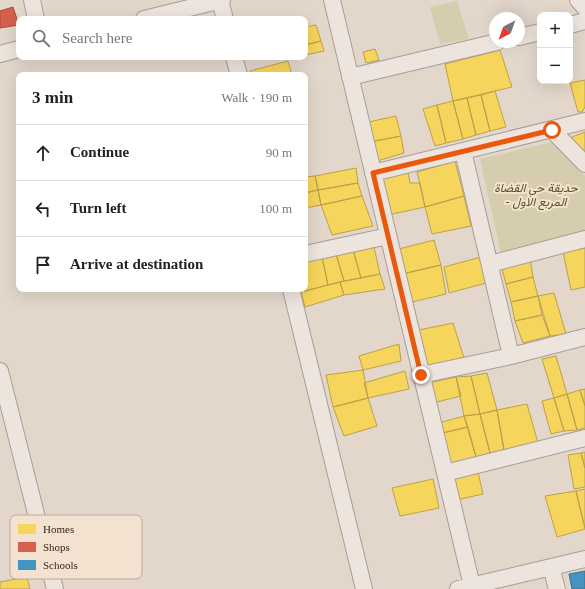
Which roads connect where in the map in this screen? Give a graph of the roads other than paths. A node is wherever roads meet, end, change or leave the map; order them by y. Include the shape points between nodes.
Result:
1 (32, 0) edge
2 (221, 0) edge
3 (332, 0) edge
4 (578, 0) edge
5 (585, 8) edge
6 (35, 16) edge
7 (156, 16) edge
8 (224, 16) edge
9 (585, 21) edge
10 (573, 24) edge
11 (537, 33) edge
12 (525, 36) edge
13 (489, 44) edge
14 (16, 50) edge
15 (0, 54) edge
16 (235, 60) edge
17 (238, 72) edge
18 (350, 76) junction
19 (585, 121) edge
20 (552, 130) junction
21 (463, 151) junction
22 (585, 164) edge
23 (373, 173) junction
24 (388, 236) junction
25 (585, 239) edge
26 (308, 253) edge
27 (490, 264) junction
28 (292, 292) edge
29 (585, 337) edge
30 (512, 356) junction
31 (0, 371) edge
32 (421, 375) junction
33 (585, 438) edge
34 (444, 473) junction
35 (36, 515) edge
36 (585, 559) edge
37 (551, 567) junction
38 (52, 579) edge
39 (465, 587) edge
40 (54, 589) edge
41 (364, 589) edge
42 (557, 589) edge

1 - 6 street
2 - 7 street
2 - 8 street
3 - 18 street
4 - 5 street
9 - 10 street
11 - 12 street
13 - 18 street
14 - 15 street
16 - 17 street
18 - 23 street
19 - 20 street
20 - 21 street
20 - 22 street
21 - 23 street
21 - 27 street
23 - 24 street
24 - 26 street
24 - 32 street
25 - 27 street
27 - 30 street
28 - 41 street
29 - 30 street
30 - 32 street
31 - 35 street
32 - 34 street
33 - 34 street
34 - 39 street
36 - 37 street
37 - 39 street
37 - 42 street
38 - 40 street

